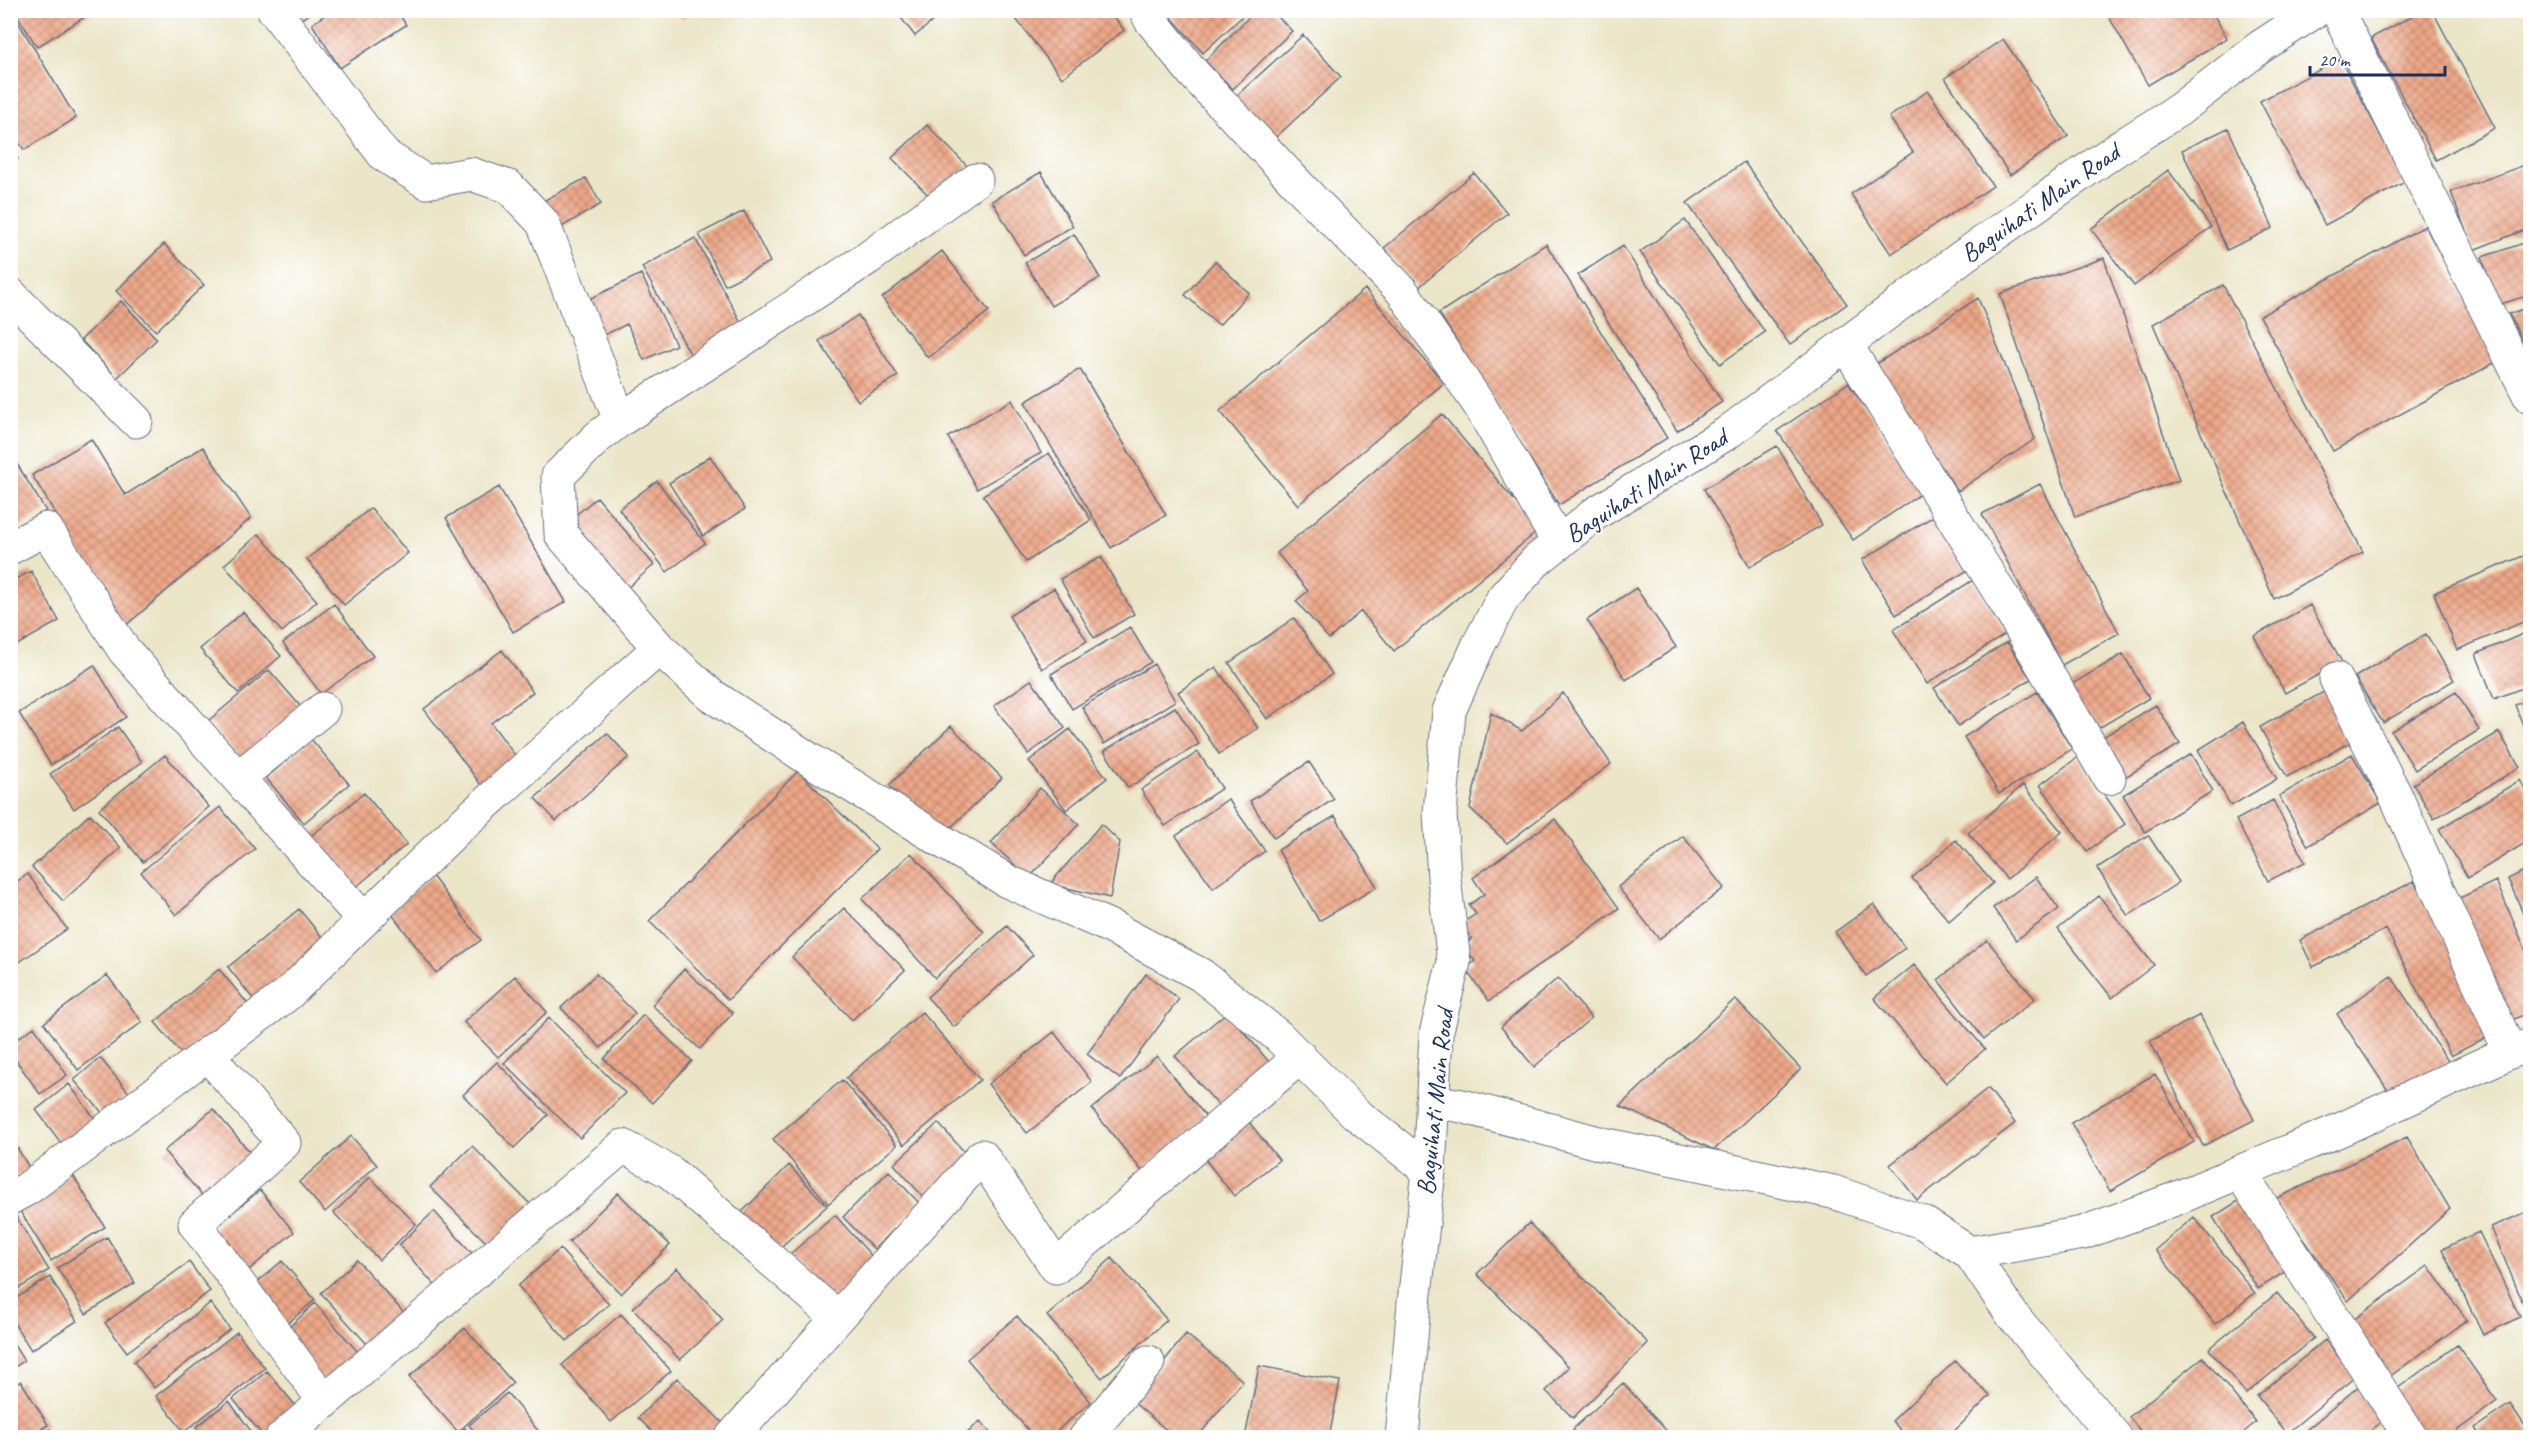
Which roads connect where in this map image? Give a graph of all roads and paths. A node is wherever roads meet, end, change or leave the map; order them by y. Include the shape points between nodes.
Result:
1 (274, 10) edge
2 (1146, 10) edge
3 (2317, 10) edge
4 (2337, 10) edge
5 (976, 180) dead end
6 (10, 294) edge
7 (1846, 345) junction
8 (2530, 397) edge
9 (620, 420) junction
10 (136, 421) dead end
11 (1559, 543) junction
12 (10, 548) edge
13 (659, 648) junction
14 (2336, 679) dead end
15 (323, 709) dead end
16 (238, 778) junction
17 (2109, 778) dead end
18 (364, 920) junction
19 (2520, 1049) edge
20 (207, 1054) junction
21 (1300, 1058) junction
22 (1432, 1101) junction
23 (1430, 1171) junction
24 (2240, 1172) junction
25 (10, 1198) edge
26 (1970, 1253) junction
27 (838, 1318) junction
28 (1148, 1362) dead end
29 (325, 1402) junction
30 (282, 1437) edge
31 (731, 1437) edge
32 (1085, 1437) edge
33 (1402, 1437) edge
34 (2116, 1437) edge
35 (2411, 1437) edge

1 - 9 street via 384,155 426,182 471,174 509,187 543,223
2 - 11 street via 1193,73 1402,291 1480,406
3 - 7 street, Baguihati Main Road via 2260,47 2180,109 1962,257
4 - 8 street
5 - 9 street via 868,258
6 - 10 street
7 - 11 street, Baguihati Main Road via 1727,433 1596,513
7 - 17 street
9 - 13 street via 558,476 561,534
11 - 22 street, Baguihati Main Road via 1536,561 1503,598 1449,711 1440,813 1454,962 1436,1034
12 - 16 street via 46,529 124,650
13 - 18 street via 455,831
13 - 21 street via 711,695 1007,881 1111,927 1201,975
14 - 19 street
15 - 16 street
16 - 18 street
18 - 20 street via 288,994
19 - 24 street
20 - 25 street
20 - 29 street via 284,1143 195,1224
21 - 23 street via 1355,1113
21 - 27 street via 1056,1267 982,1156
22 - 23 street, Baguihati Main Road
22 - 26 street via 1602,1144 1833,1192 1922,1222
23 - 33 street, Baguihati Main Road
24 - 26 street via 2083,1233
24 - 35 street
26 - 34 street via 2013,1316
27 - 29 street via 670,1172 623,1146
27 - 31 street
28 - 32 street
29 - 30 street

